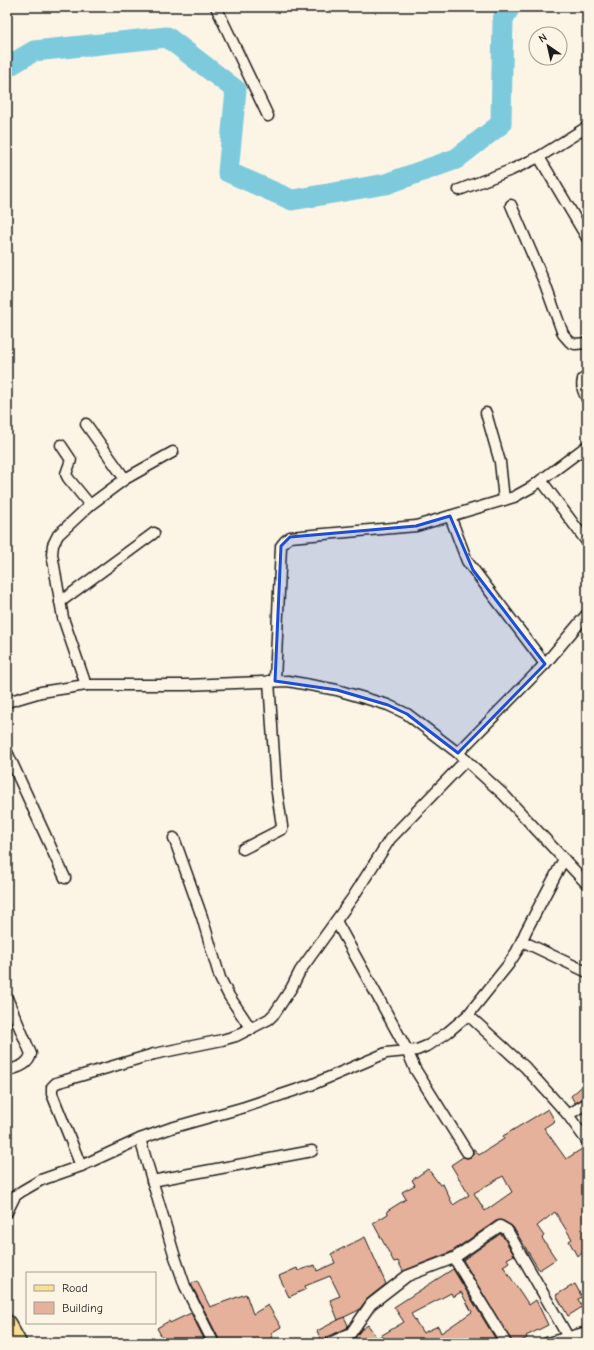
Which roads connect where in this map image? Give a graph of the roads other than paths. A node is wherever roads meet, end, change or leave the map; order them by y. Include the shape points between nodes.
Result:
1 (216, 7) edge
2 (268, 116) dead end
3 (587, 127) edge
4 (539, 157) junction
5 (459, 190) dead end
6 (511, 205) dead end
7 (587, 238) edge
8 (587, 344) edge
9 (587, 377) edge
10 (587, 399) edge
11 (486, 413) dead end
12 (86, 424) dead end
13 (61, 445) dead end
14 (587, 446) edge
15 (173, 452) dead end
16 (125, 479) junction
17 (541, 480) junction
18 (504, 500) junction
19 (90, 505) junction
20 (450, 516) junction
21 (154, 533) dead end
22 (587, 542) edge
23 (60, 602) junction
24 (587, 614) edge
25 (545, 664) junction
26 (272, 681) junction
27 (86, 685) junction
28 (7, 701) edge
29 (7, 752) edge
30 (462, 756) junction
31 (174, 838) dead end
32 (244, 849) dead end
33 (564, 859) junction
34 (66, 878) dead end
35 (587, 884) edge
36 (336, 921) junction
37 (522, 941) junction
38 (587, 972) edge
39 (7, 998) edge
40 (468, 1015) junction
41 (251, 1028) junction
42 (407, 1050) junction
43 (7, 1071) edge
44 (587, 1103) edge
45 (568, 1115) junction
46 (140, 1139) junction
47 (587, 1141) edge
48 (312, 1152) dead end
49 (467, 1152) dead end
50 (81, 1166) junction
51 (152, 1181) junction
52 (7, 1212) edge
53 (454, 1258) junction
54 (7, 1323) edge
55 (587, 1332) edge
56 (568, 1337) junction
57 (213, 1342) edge
58 (18, 1343) edge
59 (330, 1343) edge
60 (506, 1343) edge
61 (548, 1343) edge

1 - 2 street
3 - 4 street
4 - 5 street
4 - 7 street
6 - 8 street via 563,334 570,342
9 - 10 street via 583,379 582,386
11 - 18 street via 500,462
12 - 16 street
13 - 19 street via 71,460 66,474
14 - 17 street
15 - 16 street
16 - 19 street
17 - 18 street via 532,488
17 - 22 street
18 - 20 street
19 - 23 street via 58,535 53,545 52,554
20 - 25 street via 467,561
20 - 26 street via 416,526 290,537 285,541 282,546
21 - 23 street
23 - 27 street
24 - 25 street
25 - 30 street
26 - 27 street via 186,685
26 - 30 street via 288,681 338,690 388,705 407,714
26 - 32 street via 276,786 282,828
27 - 28 street via 41,692
29 - 34 street
30 - 33 street via 504,795
30 - 36 street via 390,839
31 - 41 street via 220,978
33 - 35 street
33 - 37 street
36 - 41 street via 300,971 275,1014
36 - 42 street
37 - 38 street
37 - 40 street via 508,965
39 - 43 street via 31,1054 25,1065
40 - 42 street via 429,1045 417,1050
40 - 45 street via 525,1067
41 - 50 street via 222,1040 154,1054 56,1083 52,1087 52,1094
42 - 46 street via 386,1053 311,1085
42 - 49 street via 415,1069
44 - 45 street
45 - 47 street
46 - 50 street
46 - 51 street
48 - 51 street
50 - 52 street via 46,1178 22,1191 15,1196
51 - 57 street via 185,1286
53 - 56 street via 500,1226 507,1230
53 - 59 street via 407,1276 371,1304 350,1332
53 - 60 street
54 - 58 main road
55 - 56 street
56 - 61 street

